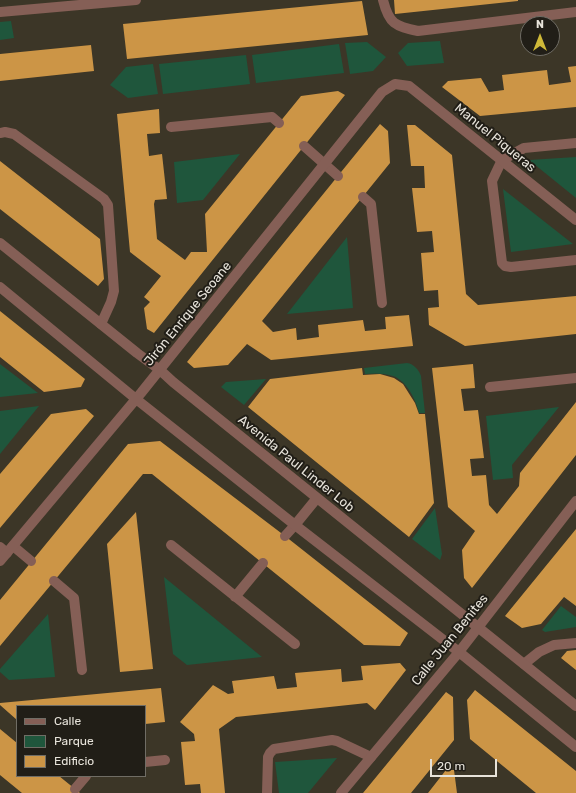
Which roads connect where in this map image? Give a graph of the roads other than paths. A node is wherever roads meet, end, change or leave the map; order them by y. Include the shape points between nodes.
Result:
1 (136, 0) edge
2 (383, 0) edge
3 (0, 12) edge
4 (576, 12) edge
5 (395, 84) joint
6 (279, 123) dead end
7 (171, 128) dead end
8 (0, 133) edge
9 (576, 143) edge
10 (304, 146) dead end
11 (502, 160) junction
12 (324, 164) junction
13 (338, 176) dead end
14 (363, 197) dead end
15 (576, 220) edge
16 (0, 243) edge
17 (576, 260) edge
18 (0, 287) edge
19 (382, 303) dead end
20 (101, 324) junction
21 (160, 370) junction
22 (576, 378) edge
23 (490, 387) dead end
24 (136, 399) junction
25 (317, 498) junction
26 (576, 501) edge
27 (295, 525) junction
28 (285, 536) dead end
29 (171, 545) dead end
30 (7, 548) edge
31 (0, 561) edge
32 (31, 562) dead end
33 (263, 563) dead end
34 (54, 581) dead end
35 (236, 597) junction
36 (478, 627) junction
37 (576, 643) edge
38 (295, 644) dead end
39 (459, 652) junction
40 (524, 664) junction
41 (82, 670) dead end
42 (576, 706) edge
43 (576, 747) edge
44 (371, 757) junction
45 (165, 760) dead end
46 (146, 762) edge
47 (85, 777) edge
48 (75, 789) dead end
49 (267, 793) edge
50 (341, 793) edge

1 - 3 street
2 - 4 street via 391,20 402,27 418,31
5 - 11 street, Manuel Piqueras via 409,86
5 - 12 street, Jirón Enrique Seoane via 382,92
6 - 7 street via 272,117
8 - 20 street via 14,134 104,199 108,205 114,291 112,302
9 - 11 street via 524,148
10 - 12 street
11 - 15 street, Manuel Piqueras
11 - 17 street via 492,180 502,263 511,267
12 - 13 street
12 - 21 street, Jirón Enrique Seoane
14 - 19 street via 371,204
16 - 20 street, Avenida Paul Linder Lob
18 - 24 street
20 - 21 street, Avenida Paul Linder Lob
21 - 24 street, Jirón Enrique Seoane
21 - 25 street, Avenida Paul Linder Lob
22 - 23 street
24 - 27 street
24 - 30 street, Jirón Enrique Seoane
25 - 27 street
25 - 36 street, Avenida Paul Linder Lob
26 - 36 street, Calle Juan Benites
27 - 28 street
27 - 39 street
29 - 35 street
30 - 31 street, Jirón Enrique Seoane
30 - 32 street
33 - 35 street
34 - 41 street via 74,598
35 - 38 street
36 - 39 street, Calle Juan Benites
36 - 40 street, Avenida Paul Linder Lob
37 - 40 street via 554,645 539,652
39 - 43 street
39 - 44 street, Calle Juan Benites
40 - 42 street, Avenida Paul Linder Lob
44 - 49 street via 332,740 274,749 268,758
44 - 50 street, Calle Juan Benites
45 - 46 street
47 - 48 street

